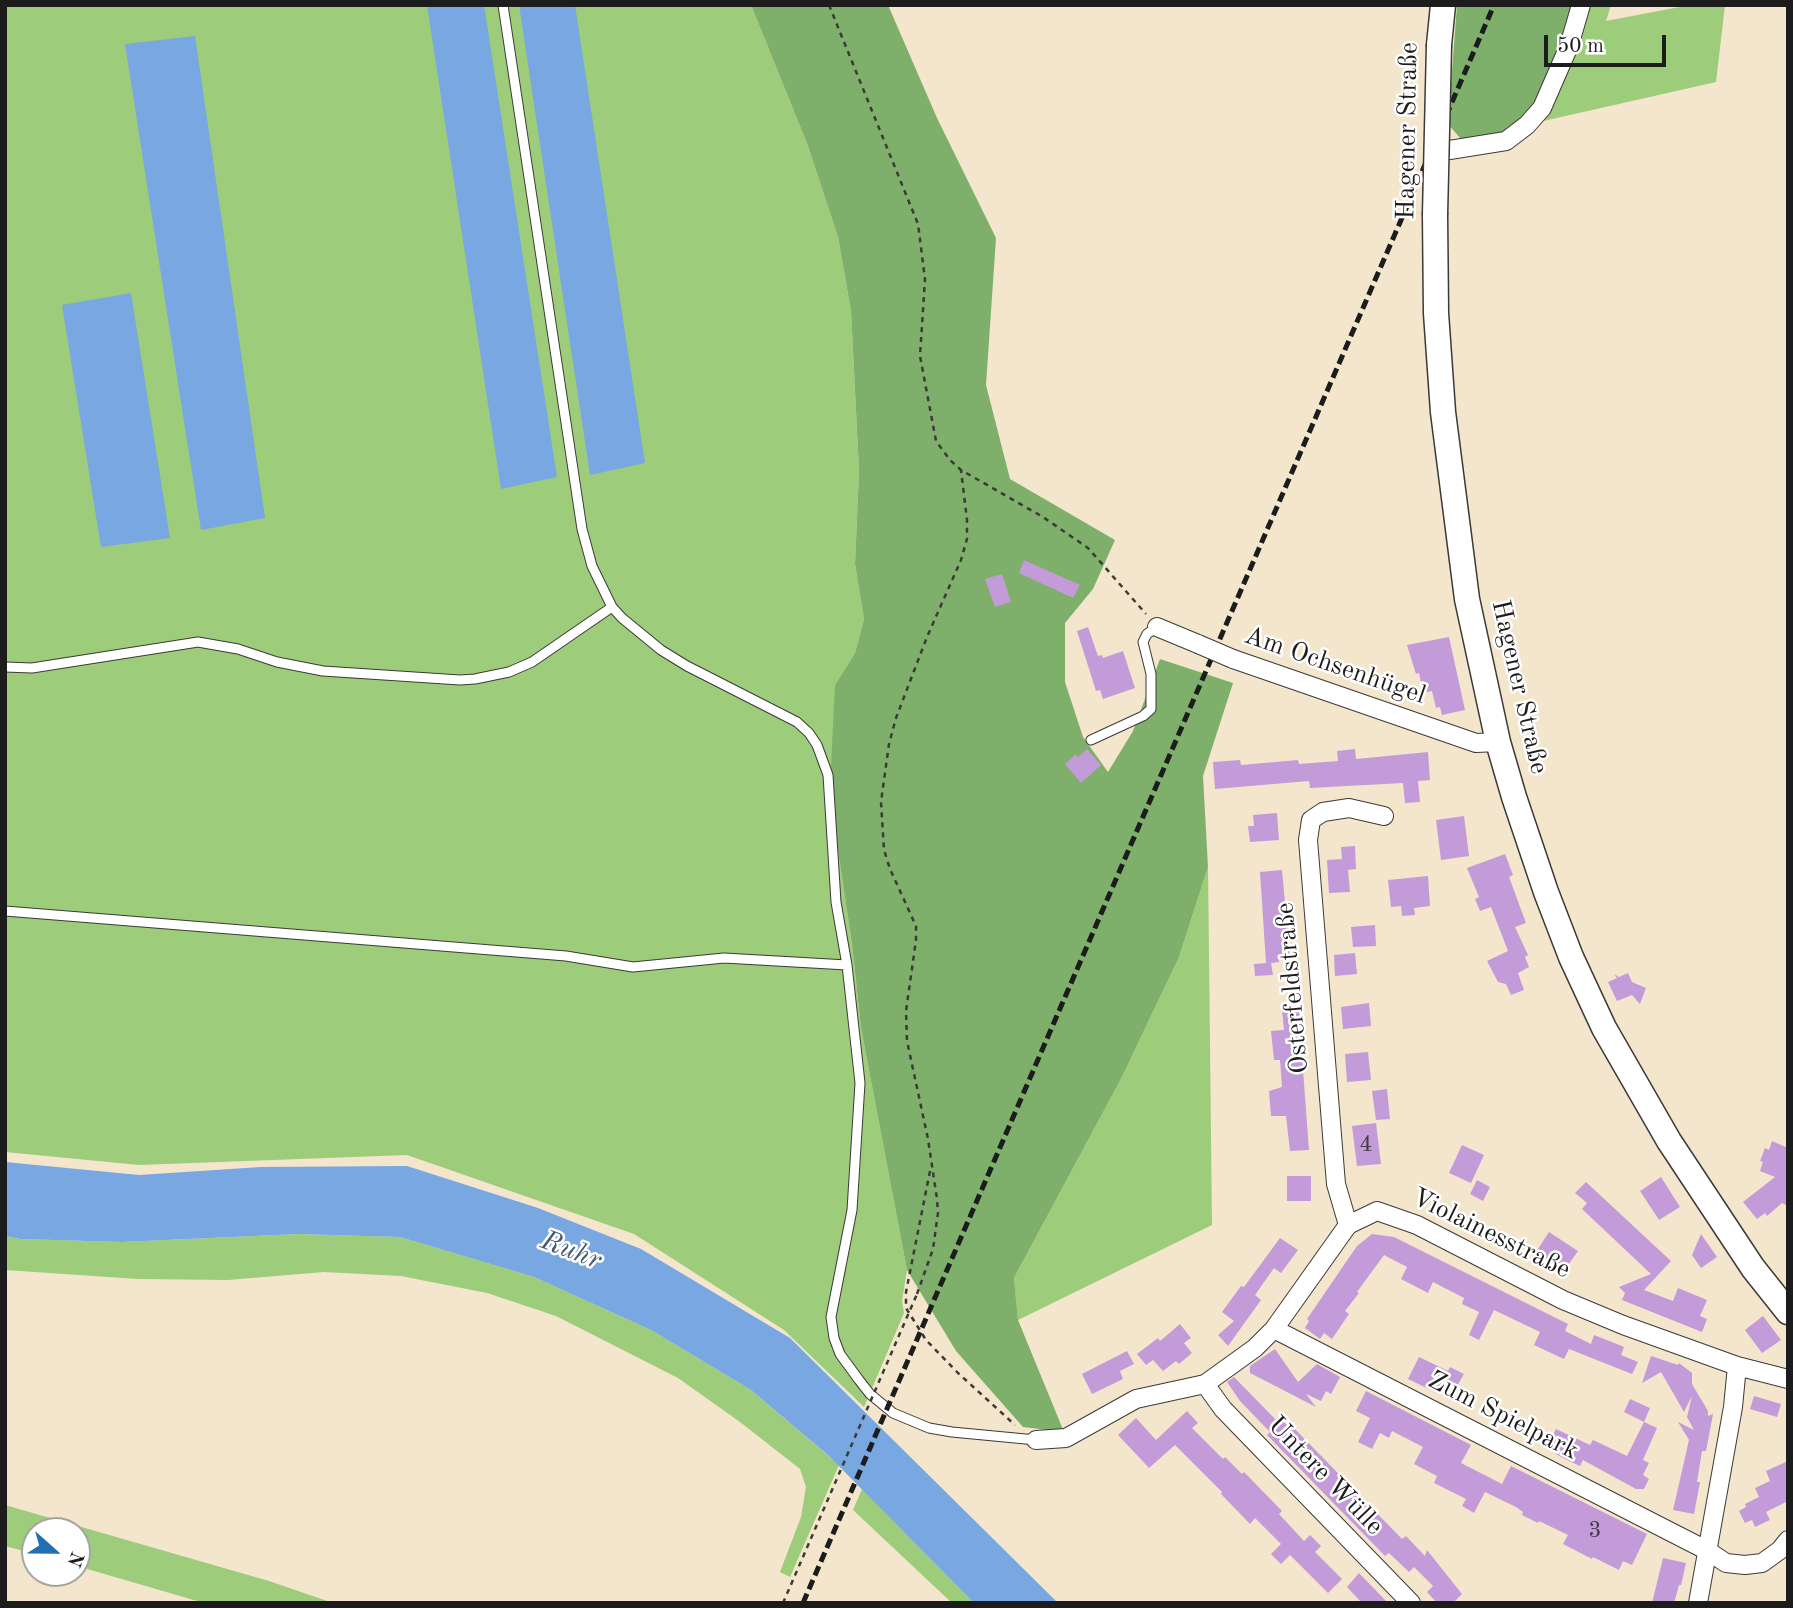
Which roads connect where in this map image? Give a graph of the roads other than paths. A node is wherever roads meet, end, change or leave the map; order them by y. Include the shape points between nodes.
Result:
1 (503, 5) edge
2 (1443, 5) edge
3 (1581, 5) edge
4 (1437, 152) junction
5 (612, 607) junction
6 (1157, 627) joint
7 (5, 667) edge
8 (1091, 740) dead end
9 (1498, 742) junction
10 (1384, 816) dead end
11 (5, 911) edge
12 (847, 965) junction
13 (1348, 1225) junction
14 (1788, 1312) edge
15 (1274, 1329) junction
16 (1737, 1366) junction
17 (1788, 1379) edge
18 (1205, 1384) junction
19 (1036, 1440) joint
20 (1788, 1540) edge
21 (1707, 1551) junction
22 (1411, 1603) edge
23 (1698, 1603) edge

1 - 5 lane via 582,529 592,566
2 - 4 main road, Hagener Straße, bridge
3 - 4 street via 1542,108 1527,125 1506,141
4 - 9 main road, Hagener Straße, bridge via 1436,313 1445,425 1467,599
5 - 7 lane via 532,662 475,679 324,671 198,642 32,668
5 - 12 lane via 660,650 787,716 817,745 828,775 836,902
6 - 8 lane via 1143,642 1151,674 1151,709
6 - 9 street, Am Ochsenhügel, bridge via 1233,659 1476,743
9 - 14 main road, Hagener Straße via 1546,892 1604,1028 1669,1142
10 - 13 street, Osterfeldstraße via 1349,808 1323,812 1311,820 1308,840 1336,1184
11 - 12 lane via 566,956 633,967 724,958
12 - 19 lane via 860,1083 852,1210 831,1317 840,1354 870,1394 906,1419 952,1432
13 - 15 street
13 - 16 street, Violainesstraße via 1370,1213 1387,1213 1563,1300
15 - 18 street
15 - 21 street, Zum Spielpark
16 - 17 street, Violainesstraße
16 - 21 street
18 - 19 street via 1136,1399 1066,1438
18 - 22 street, Untere Wülle via 1223,1409
20 - 21 street via 1762,1563 1726,1563
21 - 23 street

